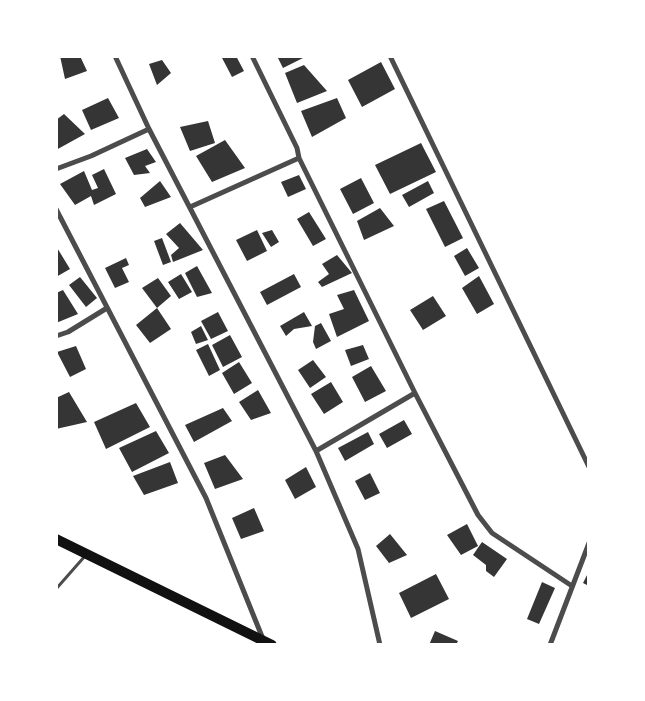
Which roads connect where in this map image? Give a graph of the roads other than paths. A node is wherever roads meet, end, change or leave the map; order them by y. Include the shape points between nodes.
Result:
1 (115, 56) edge
2 (252, 56) edge
3 (390, 56) edge
4 (149, 129) junction
5 (299, 158) junction
6 (56, 169) edge
7 (190, 207) junction
8 (56, 209) edge
9 (107, 308) junction
10 (56, 336) edge
11 (415, 393) junction
12 (316, 451) junction
13 (589, 467) edge
14 (56, 539) edge
15 (589, 543) edge
16 (87, 554) junction
17 (572, 586) junction
18 (56, 589) edge
19 (268, 643) edge
20 (380, 645) edge
21 (550, 645) edge

1 - 4 street
2 - 5 street
3 - 13 street
4 - 6 street
4 - 7 street
5 - 7 street
5 - 11 street
7 - 12 street
8 - 9 street
9 - 10 street
9 - 19 street via 206,498
11 - 12 street
11 - 17 street via 478,515 492,533
12 - 20 street via 358,549
14 - 16 highway
15 - 17 street
16 - 18 lane
16 - 19 highway
17 - 21 street

